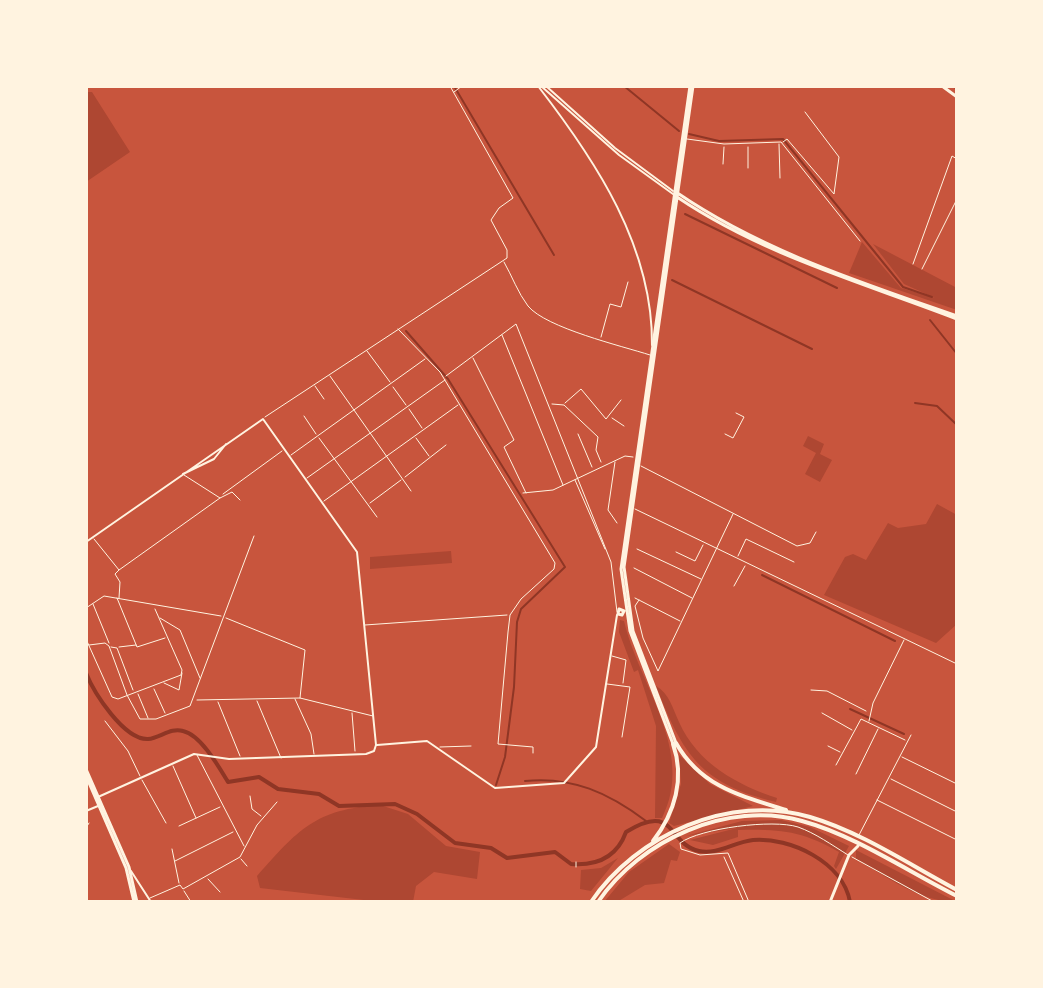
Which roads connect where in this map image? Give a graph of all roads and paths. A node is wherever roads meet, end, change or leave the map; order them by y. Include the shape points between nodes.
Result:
1 (450, 86) edge
2 (462, 86) edge
3 (540, 86) edge
4 (546, 86) edge
5 (692, 86) edge
6 (942, 86) edge
7 (454, 92) junction
8 (957, 97) edge
9 (805, 112) dead end
10 (686, 139) junction
11 (783, 141) junction
12 (724, 144) junction
13 (748, 144) junction
14 (957, 159) edge
15 (723, 164) dead end
16 (748, 168) dead end
17 (780, 178) dead end
18 (676, 194) junction
19 (957, 199) edge
20 (860, 241) dead end
21 (503, 261) junction
22 (913, 264) dead end
23 (922, 269) dead end
24 (628, 282) dead end
25 (957, 318) edge
26 (398, 329) junction
27 (502, 334) junction
28 (600, 340) junction
29 (652, 347) junction
30 (366, 350) junction
31 (471, 356) junction
32 (652, 356) junction
33 (427, 358) junction
34 (329, 374) junction
35 (444, 379) junction
36 (313, 384) junction
37 (391, 384) junction
38 (324, 399) dead end
39 (621, 400) dead end
40 (459, 404) junction
41 (563, 404) junction
42 (550, 405) junction
43 (407, 407) junction
44 (355, 411) junction
45 (736, 413) dead end
46 (304, 416) dead end
47 (610, 416) junction
48 (263, 419) junction
49 (624, 426) dead end
50 (424, 430) junction
51 (371, 433) junction
52 (578, 434) dead end
53 (725, 434) dead end
54 (415, 436) junction
55 (318, 437) junction
56 (228, 442) junction
57 (446, 445) dead end
58 (286, 449) junction
59 (291, 455) junction
60 (388, 456) junction
61 (633, 457) dead end
62 (431, 458) junction
63 (335, 460) junction
64 (615, 460) junction
65 (603, 465) junction
66 (636, 465) junction
67 (593, 469) junction
68 (182, 474) junction
69 (576, 477) junction
70 (307, 478) junction
71 (403, 479) junction
72 (352, 483) junction
73 (563, 485) junction
74 (411, 491) dead end
75 (223, 494) junction
76 (220, 498) junction
77 (240, 500) dead end
78 (324, 501) junction
79 (368, 505) junction
80 (630, 509) junction
81 (733, 514) junction
82 (377, 517) dead end
83 (617, 523) dead end
84 (816, 532) dead end
85 (254, 536) dead end
86 (92, 537) junction
87 (86, 542) edge
88 (705, 543) junction
89 (637, 549) dead end
90 (718, 549) junction
91 (676, 552) dead end
92 (737, 559) junction
93 (794, 562) dead end
94 (746, 563) junction
95 (634, 568) dead end
96 (119, 570) junction
97 (703, 580) junction
98 (734, 586) dead end
99 (118, 597) junction
100 (635, 598) dead end
101 (694, 599) junction
102 (639, 600) junction
103 (93, 604) junction
104 (154, 606) junction
105 (86, 608) edge
106 (623, 611) junction
107 (510, 615) junction
108 (224, 617) junction
109 (159, 618) junction
110 (682, 622) junction
111 (365, 625) junction
112 (167, 637) junction
113 (905, 638) junction
114 (86, 639) edge
115 (89, 645) junction
116 (136, 645) junction
117 (109, 646) junction
118 (117, 648) junction
119 (611, 656) junction
120 (957, 664) edge
121 (182, 673) junction
122 (201, 680) junction
123 (162, 682) junction
124 (607, 684) junction
125 (153, 686) junction
126 (622, 686) junction
127 (811, 690) dead end
128 (135, 692) junction
129 (127, 695) junction
130 (295, 698) junction
131 (300, 698) junction
132 (256, 699) junction
133 (194, 700) junction
134 (217, 700) junction
135 (352, 712) junction
136 (869, 712) junction
137 (822, 713) dead end
138 (166, 716) junction
139 (373, 716) junction
140 (105, 721) dead end
141 (149, 721) junction
142 (869, 721) junction
143 (879, 726) junction
144 (854, 731) junction
145 (911, 735) dead end
146 (622, 737) dead end
147 (907, 741) junction
148 (674, 744) junction
149 (376, 745) junction
150 (471, 746) dead end
151 (828, 746) dead end
152 (438, 748) junction
153 (533, 753) dead end
154 (842, 753) junction
155 (355, 754) junction
156 (197, 755) junction
157 (900, 755) junction
158 (314, 756) junction
159 (281, 758) junction
160 (241, 759) junction
161 (172, 765) junction
162 (836, 765) dead end
163 (86, 769) edge
164 (856, 774) dead end
165 (86, 776) edge
166 (888, 778) junction
167 (141, 779) junction
168 (957, 784) edge
169 (250, 796) dead end
170 (97, 797) junction
171 (877, 800) junction
172 (277, 802) dead end
173 (100, 805) junction
174 (223, 806) junction
175 (86, 811) edge
176 (957, 812) edge
177 (804, 815) junction
178 (196, 818) junction
179 (263, 818) junction
180 (89, 823) dead end
181 (166, 823) dead end
182 (179, 826) dead end
183 (86, 828) edge
184 (236, 831) junction
185 (677, 833) junction
186 (858, 838) junction
187 (957, 840) edge
188 (249, 841) junction
189 (849, 841) junction
190 (651, 842) junction
191 (253, 843) dead end
192 (858, 846) junction
193 (172, 849) dead end
194 (245, 849) junction
195 (723, 854) junction
196 (849, 855) junction
197 (240, 857) junction
198 (175, 861) junction
199 (576, 862) dead end
200 (247, 866) dead end
201 (129, 867) junction
202 (576, 867) dead end
203 (206, 877) junction
204 (180, 885) junction
205 (183, 889) junction
206 (957, 890) edge
207 (220, 892) dead end
208 (957, 896) edge
209 (150, 900) edge
210 (136, 902) edge
211 (191, 902) edge
212 (591, 902) edge
213 (598, 902) edge
214 (744, 902) edge
215 (749, 902) edge
216 (830, 902) edge
217 (934, 902) edge

1 - 7 street
2 - 7 street
3 - 18 street via 611,148
3 - 29 street via 588,152 615,201 646,287
4 - 18 street
5 - 10 main road
5 - 18 main road
6 - 8 main road
7 - 21 street via 513,198 491,220 507,250
9 - 11 street via 839,157 834,194
10 - 12 street
10 - 18 main road
11 - 13 street
11 - 17 street
11 - 20 street
12 - 13 street
12 - 15 street
13 - 16 street
14 - 22 street via 952,156
18 - 25 main road via 800,259
18 - 29 main road
18 - 32 main road
19 - 23 street
21 - 26 street
21 - 28 street via 532,310
24 - 28 street via 621,307 610,304
26 - 30 street
26 - 33 street
27 - 31 street
27 - 42 street via 516,324
27 - 73 street
28 - 32 street
29 - 32 main road
30 - 34 street
30 - 37 street
31 - 35 street
31 - 73 street via 514,440 504,447 525,493
32 - 66 main road
33 - 35 street
33 - 37 street
34 - 36 street
34 - 44 street
35 - 40 street
35 - 43 street
36 - 38 street
36 - 48 street
37 - 43 street
37 - 44 street
39 - 47 street
40 - 50 street
40 - 107 street via 556,565
41 - 42 street
41 - 47 street via 581,389 604,418
41 - 65 street via 598,438 596,450
42 - 69 street
43 - 50 street
43 - 51 street
44 - 51 street
44 - 55 street
45 - 53 street via 744,417 733,438
46 - 55 street
47 - 49 street
48 - 56 street
48 - 58 street
50 - 54 street
51 - 60 street
51 - 63 street
52 - 67 street
54 - 60 street
54 - 62 street
55 - 59 street
55 - 63 street
56 - 68 street
56 - 68 street via 214,459
57 - 62 street
58 - 59 street
58 - 75 street
59 - 70 street
60 - 71 street
60 - 72 street
61 - 64 street
62 - 71 street
63 - 70 street
63 - 72 street
64 - 65 street
64 - 83 street via 608,510
65 - 67 street
66 - 80 main road
66 - 81 street
67 - 69 street
68 - 76 street
68 - 86 street
69 - 73 street
69 - 106 street via 606,549
70 - 78 street
71 - 74 street
71 - 79 street
72 - 78 street
72 - 79 street
75 - 76 street
75 - 77 street via 232,492
76 - 96 street
78 - 111 street via 357,552
79 - 82 street
80 - 88 street
80 - 106 main road via 621,563
81 - 84 street via 797,546 810,543
81 - 90 street
85 - 108 street
86 - 87 street
86 - 96 street
88 - 90 street
88 - 91 street via 695,561
89 - 97 street
90 - 92 street
90 - 97 street
92 - 93 street via 746,539
92 - 94 street
94 - 98 street
94 - 113 street
95 - 101 street
96 - 99 street
97 - 101 street
99 - 103 street via 104,596
99 - 104 street
99 - 116 street
100 - 102 street
101 - 110 street
102 - 110 street
102 - 110 street via 635,606 643,638 658,671
103 - 105 street
103 - 117 street
104 - 108 street
104 - 109 street
106 - 119 street via 616,620
106 - 148 main road
107 - 111 street
107 - 153 street via 498,739 502,746 533,747
108 - 122 street
108 - 131 street via 305,650
109 - 112 street
109 - 122 street via 180,630
111 - 139 street
112 - 116 street
112 - 121 street
113 - 120 street
113 - 136 street
114 - 115 street
115 - 117 street
115 - 129 street via 112,697
116 - 118 street
117 - 118 street
117 - 129 street
118 - 128 street
119 - 124 street
119 - 126 street via 626,660
121 - 123 street
121 - 123 street via 179,690
122 - 133 street
123 - 125 street
124 - 126 street
124 - 152 street via 596,749 566,781 494,788
125 - 128 street
125 - 138 street
126 - 146 street via 630,687
127 - 136 street via 827,691
128 - 129 street
128 - 141 street
129 - 141 street via 136,714
130 - 131 street
130 - 132 street
130 - 158 street
131 - 135 street
132 - 134 street
132 - 159 street
133 - 134 street
133 - 138 street
134 - 160 street
135 - 139 street
135 - 155 street
136 - 142 street
137 - 144 street
138 - 141 street
139 - 149 street
140 - 167 street
142 - 143 street
142 - 144 street via 860,720
143 - 147 street
143 - 164 street
144 - 154 street
145 - 147 street
147 - 157 street
148 - 177 highway via 724,790
148 - 190 highway via 678,786 665,823
149 - 152 street via 425,740
149 - 155 street via 372,753
150 - 152 street
151 - 154 street
154 - 162 street
155 - 158 street
156 - 160 street
156 - 161 street
156 - 174 street
157 - 166 street
157 - 168 street
158 - 159 street
159 - 160 street
161 - 167 street
161 - 178 street
163 - 170 main road
165 - 170 main road
166 - 171 street
166 - 176 street
167 - 170 street
167 - 181 street
169 - 179 street via 252,809
170 - 173 main road
171 - 186 street
171 - 187 street
172 - 179 street
173 - 175 street
173 - 201 main road
173 - 210 main road
174 - 178 street
174 - 184 street
177 - 185 highway via 746,811
177 - 186 highway
178 - 182 street
179 - 188 street
180 - 183 street
184 - 194 street
184 - 198 street
185 - 189 highway via 736,818 771,816 803,821
185 - 190 highway
185 - 213 highway via 621,873
186 - 206 highway
188 - 191 street
188 - 194 street
189 - 192 highway
189 - 196 main road
190 - 212 highway via 618,868
192 - 196 main road
192 - 208 highway
193 - 198 street
194 - 197 street
195 - 196 street via 689,853 680,843 720,830 783,824 808,831
195 - 214 street
195 - 215 street via 728,853
196 - 216 main road
196 - 217 street
197 - 200 street
197 - 203 street
198 - 204 street
199 - 202 street
201 - 209 street
201 - 210 main road
203 - 205 street
203 - 207 street
204 - 205 street
204 - 209 street
205 - 211 street

